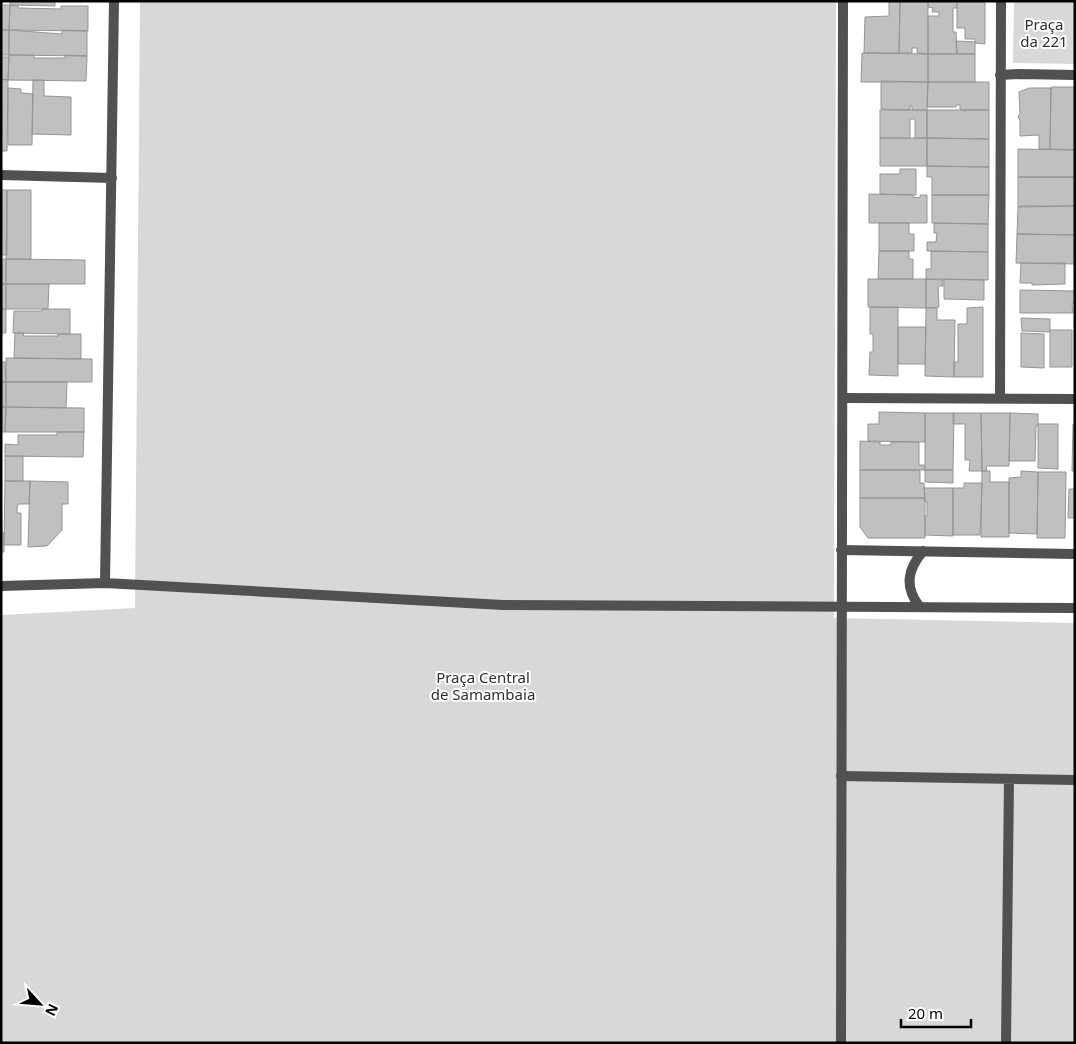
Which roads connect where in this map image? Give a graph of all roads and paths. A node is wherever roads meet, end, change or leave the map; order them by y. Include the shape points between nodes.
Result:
1 (114, 1) edge
2 (843, 1) edge
3 (1001, 1) edge
4 (1000, 75) junction
5 (1075, 75) edge
6 (1, 175) edge
7 (112, 178) junction
8 (843, 398) junction
9 (1000, 398) junction
10 (1075, 399) edge
11 (841, 550) junction
12 (923, 551) junction
13 (1075, 554) edge
14 (105, 583) junction
15 (1, 586) edge
16 (919, 606) junction
17 (841, 607) junction
18 (1075, 608) edge
19 (842, 776) junction
20 (1009, 779) junction
21 (1075, 780) edge
22 (840, 1043) edge
23 (1006, 1043) edge

1 - 7 street
2 - 8 street
3 - 4 street
4 - 5 street
4 - 9 street
6 - 7 street
7 - 14 street
8 - 9 street
8 - 11 street
9 - 10 street
11 - 12 street
11 - 17 street
12 - 13 street
12 - 16 street via 914,562 910,579 914,599
14 - 15 street
14 - 17 street via 502,606
16 - 17 street
16 - 18 street
17 - 19 street
19 - 20 street
19 - 22 street
20 - 21 street
20 - 23 street

